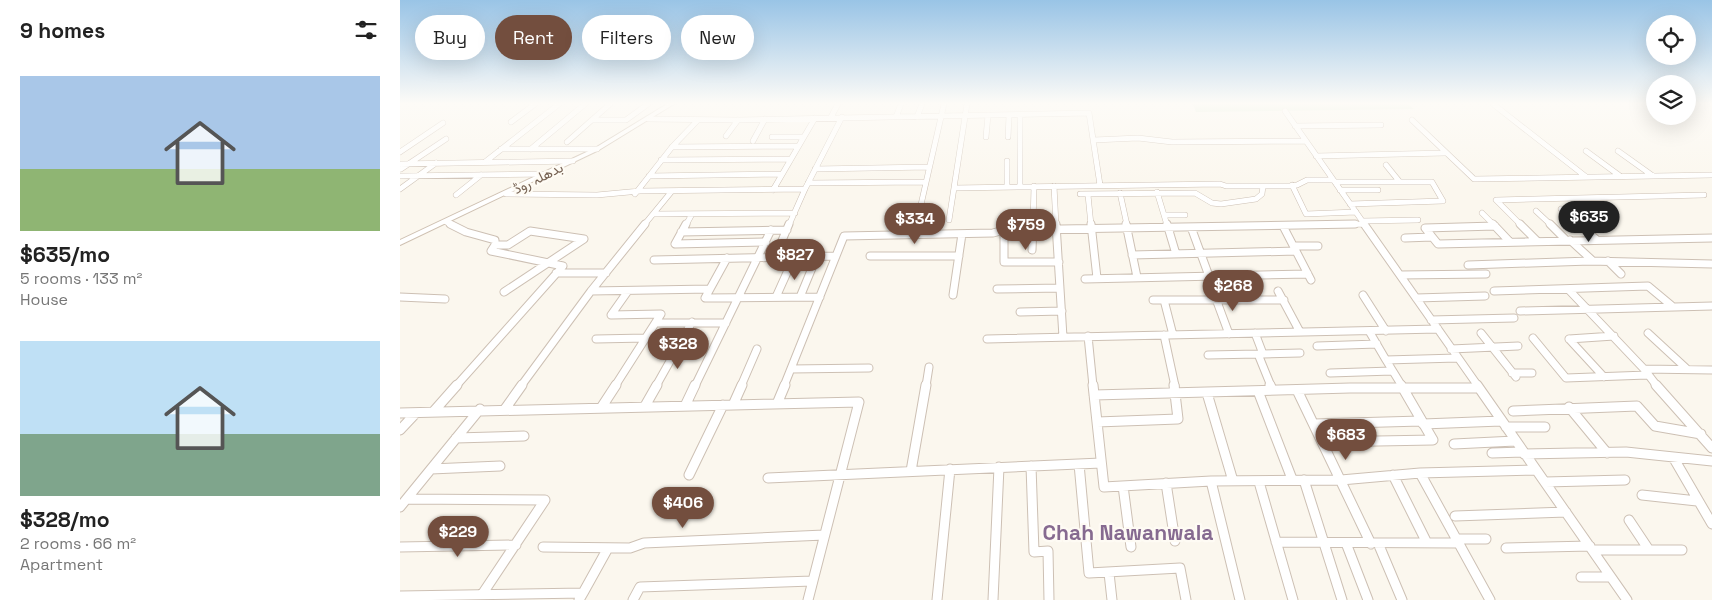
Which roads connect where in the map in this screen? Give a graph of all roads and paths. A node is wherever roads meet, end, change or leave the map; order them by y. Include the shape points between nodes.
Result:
1 (430, 132) edge
2 (523, 132) edge
3 (551, 132) edge
4 (579, 132) edge
5 (626, 132) edge
6 (686, 132) edge
7 (729, 132) edge
8 (758, 132) edge
9 (807, 132) edge
10 (834, 132) edge
11 (937, 132) edge
12 (962, 132) edge
13 (987, 132) edge
14 (1008, 132) edge
15 (1020, 132) edge
16 (1093, 132) edge
17 (1299, 132) edge
18 (1424, 132) edge
19 (1528, 132) edge
20 (726, 136) dead end
21 (772, 137) dead end
22 (804, 137) junction
23 (1008, 137) dead end
24 (446, 138) dead end
25 (986, 138) dead end
26 (1094, 140) junction
27 (753, 141) dead end
28 (1305, 141) junction
29 (568, 142) dead end
30 (798, 146) junction
31 (672, 147) junction
32 (501, 149) junction
33 (530, 149) junction
34 (597, 149) junction
35 (1618, 151) dead end
36 (400, 152) edge
37 (1586, 152) dead end
38 (1445, 153) junction
39 (1316, 156) junction
40 (791, 159) junction
41 (661, 160) junction
42 (1007, 160) dead end
43 (573, 161) junction
44 (485, 162) junction
45 (437, 163) junction
46 (409, 164) junction
47 (1386, 165) dead end
48 (401, 166) edge
49 (929, 167) junction
50 (816, 168) junction
51 (547, 174) junction
52 (782, 174) junction
53 (1712, 174) edge
54 (420, 175) junction
55 (481, 175) junction
56 (400, 176) edge
57 (648, 176) junction
58 (1620, 176) junction
59 (1653, 176) junction
60 (1585, 177) junction
61 (1334, 181) junction
62 (925, 182) junction
63 (1399, 182) junction
64 (808, 183) junction
65 (1177, 184) junction
66 (1100, 185) junction
67 (1292, 185) junction
68 (1034, 186) junction
69 (1054, 186) junction
70 (1262, 186) junction
71 (1007, 187) junction
72 (1020, 187) junction
73 (954, 188) junction
74 (400, 189) edge
75 (805, 189) junction
76 (773, 190) junction
77 (1340, 190) junction
78 (1378, 190) dead end
79 (672, 191) junction
80 (1157, 192) junction
81 (1180, 192) junction
82 (1120, 193) junction
83 (506, 194) junction
84 (635, 194) junction
85 (1080, 194) dead end
86 (456, 195) dead end
87 (1088, 195) junction
88 (1704, 195) dead end
89 (1350, 204) junction
90 (1561, 209) dead end
91 (1536, 211) dead end
92 (795, 212) junction
93 (1356, 212) junction
94 (655, 214) junction
95 (692, 214) junction
96 (1185, 214) dead end
97 (1482, 214) dead end
98 (1164, 215) junction
99 (949, 220) dead end
100 (1418, 220) dead end
101 (446, 222) junction
102 (917, 222) dead end
103 (1363, 222) junction
104 (1283, 226) junction
105 (1494, 226) junction
106 (1191, 227) junction
107 (1127, 228) junction
108 (1168, 228) junction
109 (1057, 229) junction
110 (1092, 229) junction
111 (771, 230) junction
112 (787, 230) junction
113 (1004, 230) junction
114 (1032, 230) junction
115 (681, 232) junction
116 (962, 234) junction
117 (1432, 237) junction
118 (400, 238) edge
119 (411, 238) junction
120 (1405, 238) dead end
121 (1712, 238) edge
122 (1568, 240) junction
123 (1597, 240) junction
124 (1537, 241) junction
125 (766, 242) junction
126 (1510, 242) junction
127 (400, 243) edge
128 (495, 245) junction
129 (1318, 246) dead end
130 (1295, 249) junction
131 (1032, 250) dead end
132 (1201, 253) junction
133 (1176, 254) junction
134 (1132, 255) junction
135 (817, 256) junction
136 (836, 256) junction
137 (870, 256) dead end
138 (959, 256) junction
139 (774, 257) junction
140 (794, 257) junction
141 (727, 258) junction
142 (758, 258) junction
143 (654, 260) dead end
144 (1608, 261) junction
145 (548, 262) junction
146 (1059, 262) junction
147 (1593, 262) junction
148 (1712, 264) edge
149 (1468, 265) dead end
150 (556, 273) junction
151 (606, 273) junction
152 (1486, 274) dead end
153 (1621, 274) dead end
154 (1209, 276) junction
155 (1400, 276) junction
156 (1136, 277) junction
157 (1086, 278) dead end
158 (1097, 278) junction
159 (1060, 288) junction
160 (1568, 288) junction
161 (710, 289) junction
162 (997, 289) dead end
163 (628, 290) junction
164 (591, 291) junction
165 (1278, 291) dead end
166 (1494, 291) dead end
167 (504, 292) dead end
168 (953, 295) dead end
169 (1362, 295) dead end
170 (1484, 296) dead end
171 (400, 297) edge
172 (800, 297) junction
173 (820, 297) junction
174 (445, 298) dead end
175 (738, 298) junction
176 (776, 298) junction
177 (1416, 298) junction
178 (1216, 299) junction
179 (1152, 300) dead end
180 (1164, 300) junction
181 (1284, 300) junction
182 (1672, 306) junction
183 (1712, 306) edge
184 (1588, 309) junction
185 (1062, 311) junction
186 (1520, 311) dead end
187 (1020, 312) dead end
188 (1514, 318) dead end
189 (1431, 320) junction
190 (692, 322) junction
191 (726, 322) junction
192 (656, 323) junction
193 (1438, 329) junction
194 (1369, 331) junction
195 (1386, 331) junction
196 (1300, 332) junction
197 (1256, 333) junction
198 (1481, 333) dead end
199 (1648, 333) dead end
200 (1229, 334) junction
201 (1164, 335) junction
202 (1173, 335) junction
203 (1088, 336) junction
204 (1614, 336) junction
205 (1063, 337) junction
206 (646, 338) junction
207 (1533, 338) dead end
208 (596, 339) dead end
209 (987, 340) dead end
210 (1377, 344) junction
211 (1316, 346) dead end
212 (1518, 346) dead end
213 (1493, 347) junction
214 (757, 349) dead end
215 (1451, 349) junction
216 (1300, 353) dead end
217 (1261, 354) junction
218 (1208, 355) dead end
219 (1457, 358) junction
220 (1386, 360) junction
221 (929, 367) dead end
222 (869, 368) dead end
223 (791, 369) junction
224 (1687, 369) junction
225 (1712, 370) edge
226 (1392, 371) junction
227 (1646, 372) junction
228 (1330, 373) dead end
229 (1532, 373) dead end
230 (1604, 377) junction
231 (1401, 388) junction
232 (1478, 388) junction
233 (1272, 390) junction
234 (1297, 390) junction
235 (1258, 391) junction
236 (1176, 393) junction
237 (1207, 393) junction
238 (1094, 395) junction
239 (777, 404) junction
240 (723, 405) junction
241 (733, 405) junction
242 (644, 406) junction
243 (685, 406) junction
244 (601, 408) junction
245 (1569, 408) junction
246 (480, 409) junction
247 (505, 409) junction
248 (434, 411) junction
249 (1513, 411) dead end
250 (400, 413) edge
251 (416, 413) junction
252 (1097, 422) junction
253 (1422, 422) junction
254 (1314, 424) junction
255 (1503, 424) junction
256 (1545, 426) dead end
257 (400, 430) edge
258 (1701, 434) junction
259 (524, 436) dead end
260 (456, 438) junction
261 (1515, 441) junction
262 (1323, 442) junction
263 (1454, 444) dead end
264 (1712, 448) edge
265 (1492, 453) dead end
266 (1524, 453) junction
267 (1607, 453) junction
268 (1673, 457) junction
269 (1712, 461) edge
270 (1101, 463) junction
271 (1080, 464) junction
272 (500, 466) dead end
273 (1031, 466) junction
274 (999, 468) junction
275 (431, 469) junction
276 (950, 469) junction
277 (1536, 470) junction
278 (911, 471) junction
279 (1420, 473) junction
280 (840, 474) junction
281 (689, 475) dead end
282 (1393, 475) junction
283 (768, 478) dead end
284 (1292, 479) junction
285 (1304, 480) junction
286 (1341, 480) junction
287 (1625, 480) dead end
288 (1211, 481) junction
289 (1233, 481) junction
290 (1258, 482) junction
291 (1545, 482) junction
292 (1166, 484) junction
293 (1123, 486) junction
294 (1642, 495) dead end
295 (407, 499) junction
296 (1697, 501) junction
297 (400, 507) edge
298 (1566, 512) junction
299 (1455, 516) dead end
300 (1629, 520) dead end
301 (1712, 524) edge
302 (824, 535) junction
303 (1486, 539) dead end
304 (1175, 541) dead end
305 (1322, 541) junction
306 (1457, 541) junction
307 (1276, 542) junction
308 (1346, 542) junction
309 (1427, 543) junction
310 (1375, 544) junction
311 (516, 545) junction
312 (400, 546) edge
313 (1131, 547) dead end
314 (543, 548) dead end
315 (608, 548) junction
316 (1506, 548) dead end
317 (1592, 548) junction
318 (1649, 550) junction
319 (1682, 550) dead end
320 (1109, 573) junction
321 (1611, 576) junction
322 (1581, 577) dead end
323 (812, 581) junction
324 (483, 594) junction
325 (400, 596) edge
326 (581, 596) edge
327 (633, 600) edge
328 (808, 600) edge
329 (937, 600) edge
330 (993, 600) edge
331 (1049, 600) edge
332 (1112, 600) edge
333 (1186, 600) edge
334 (1240, 600) edge
335 (1294, 600) edge
336 (1342, 600) edge
337 (1368, 600) edge
338 (1402, 600) edge
339 (1490, 600) edge
340 (1627, 600) edge

1 - 36 street
2 - 32 street
3 - 33 street
4 - 29 street
5 - 34 main road, بدھلہ روڈ
6 - 31 street
7 - 20 street
8 - 27 street
9 - 22 street
10 - 50 street
11 - 49 street
12 - 73 street
13 - 25 street
14 - 23 street
15 - 72 street
16 - 26 street
17 - 28 street
18 - 38 street
19 - 60 street
21 - 22 street
22 - 30 street
24 - 46 street
26 - 28 street
26 - 66 street
28 - 39 street
30 - 31 street
30 - 40 street
31 - 41 street
32 - 33 street
32 - 44 street
33 - 34 street
34 - 43 main road, بدھلہ روڈ
35 - 59 street
37 - 58 street
38 - 39 street
38 - 60 street via 1474,180
39 - 61 street
40 - 41 street
40 - 52 street
41 - 57 street
42 - 71 street
43 - 44 street
43 - 51 main road, بدھلہ روڈ
44 - 45 street
45 - 46 street
45 - 54 street
46 - 48 street
47 - 63 street
49 - 50 street
49 - 62 street
50 - 64 street
51 - 55 street
51 - 83 main road, بدھلہ روڈ
52 - 57 street
52 - 76 street
53 - 59 street
54 - 55 street
54 - 56 street
54 - 74 street
55 - 86 street
57 - 84 street
58 - 59 street
58 - 60 street
61 - 63 street
61 - 67 street via 1307,180
61 - 77 street
62 - 64 street
62 - 102 street
63 - 89 street via 1432,182 1443,201
64 - 75 street
65 - 66 street
65 - 70 street
65 - 81 street
66 - 69 street
67 - 70 street
67 - 93 street via 1306,214
68 - 69 street
68 - 72 street
68 - 114 street
69 - 109 street
70 - 81 street via 1261,197 1256,200 1221,204 1204,200 1194,193
71 - 72 street
71 - 73 street
73 - 99 street
75 - 76 street
75 - 92 street
76 - 79 street
77 - 78 street
77 - 89 street
79 - 84 street via 640,191
79 - 94 street
80 - 81 street
80 - 82 street
80 - 98 street
82 - 87 street
82 - 107 street
83 - 84 street
83 - 101 main road, بدھلہ روڈ
85 - 87 street
87 - 110 street
88 - 124 street via 1496,200
89 - 93 street
90 - 123 street
91 - 122 street
92 - 95 street
92 - 112 street
93 - 103 street
94 - 95 street
94 - 151 street
95 - 115 street
96 - 98 street
97 - 105 street
98 - 108 street
100 - 103 street
101 - 119 main road, بدھلہ روڈ
101 - 128 street via 495,240
103 - 104 street
103 - 155 street
104 - 106 street
104 - 130 street
105 - 117 street via 1425,228
105 - 126 street
106 - 108 street
106 - 132 street
107 - 108 street
107 - 110 street
107 - 134 street
108 - 133 street
109 - 110 street
109 - 114 street
109 - 146 street
110 - 158 street
111 - 112 street
111 - 115 street
111 - 125 street
112 - 139 street
113 - 114 street
113 - 116 street
113 - 146 street via 1004,262
114 - 131 street
115 - 125 street via 675,244
116 - 136 street via 844,236
116 - 138 street
117 - 120 street
117 - 126 street via 1438,244
118 - 119 street
119 - 127 main road, بدھلہ روڈ
121 - 123 street
122 - 123 street
122 - 124 street
122 - 147 street
124 - 126 street
125 - 142 street
128 - 145 street via 491,251
128 - 145 street via 508,245 530,231 584,238
129 - 130 street
130 - 132 street
130 - 154 street via 1309,277
132 - 133 street
132 - 154 street
133 - 134 street
134 - 156 street
135 - 136 street
135 - 140 street
135 - 172 street
136 - 173 street
137 - 138 street
138 - 168 street
139 - 140 street
139 - 142 street
140 - 176 street
141 - 142 street
141 - 143 street
141 - 161 street
142 - 175 street
144 - 147 street
144 - 148 street
144 - 153 street
145 - 150 street via 563,266
145 - 167 street
146 - 159 street
147 - 149 street
150 - 151 street
150 - 248 street
151 - 164 street
152 - 155 street
154 - 156 street
155 - 177 street
156 - 158 street
157 - 158 street
159 - 162 street
159 - 185 street
160 - 166 street
160 - 182 street via 1648,286
160 - 184 street
161 - 163 street
161 - 175 street via 705,298
163 - 164 street
163 - 192 street via 611,315 661,314
164 - 247 street
165 - 181 street
169 - 195 street
170 - 177 street
171 - 174 street
172 - 173 street
172 - 176 street
173 - 223 street
175 - 176 street
175 - 191 street
177 - 189 street
178 - 180 street
178 - 181 street
178 - 200 street
179 - 180 street
180 - 202 street
181 - 196 street
182 - 183 street
182 - 184 street
184 - 186 street
184 - 204 street
185 - 187 street
185 - 205 street
188 - 189 street
189 - 193 street
190 - 191 street
190 - 192 street
190 - 242 street
191 - 243 street
192 - 206 street
193 - 195 street
193 - 215 street
194 - 195 street
194 - 196 street
194 - 210 street
196 - 197 street
197 - 200 street
197 - 217 street
198 - 213 street
199 - 224 street
200 - 202 street
201 - 202 street
201 - 203 street
201 - 236 street
203 - 205 street
203 - 238 street
204 - 227 street
204 - 230 street via 1569,339
205 - 209 street
206 - 208 street
206 - 244 street
207 - 230 street via 1566,378
210 - 211 street
210 - 220 street
212 - 213 street
213 - 215 street
213 - 229 street via 1514,375
214 - 241 street
215 - 219 street
216 - 217 street
217 - 218 street
217 - 233 street
219 - 220 street
219 - 232 street
220 - 226 street
221 - 278 street
222 - 223 street
223 - 239 street
224 - 225 street
224 - 227 street
226 - 228 street
226 - 231 street
227 - 230 street
227 - 258 street
231 - 232 street
231 - 234 street
231 - 253 street
232 - 255 street
233 - 234 street
233 - 235 street
234 - 254 street
235 - 237 street
235 - 284 street
236 - 237 street
236 - 238 street
236 - 252 street via 1178,419
237 - 289 street
238 - 252 street
239 - 241 street
239 - 280 street via 859,402
240 - 241 street
240 - 243 street
240 - 281 street
242 - 243 street
242 - 244 street
244 - 247 street
245 - 249 street
245 - 258 street via 1637,406 1655,426
245 - 267 street
246 - 247 street
246 - 248 street
246 - 260 street
248 - 251 street
250 - 251 street
251 - 257 street
252 - 270 street
253 - 254 street
253 - 255 street
253 - 262 street via 1433,440
254 - 262 street
255 - 256 street
255 - 261 street
258 - 264 street
259 - 260 street
260 - 275 street
261 - 263 street
261 - 266 street
262 - 286 street
265 - 266 street
266 - 267 street
266 - 277 street
267 - 268 street
268 - 269 street
268 - 296 street
270 - 271 street
270 - 293 street via 1104,487
271 - 273 street
271 - 320 street via 1090,573
272 - 275 street
273 - 274 street
273 - 331 street via 1034,552 1048,551
274 - 276 street
274 - 330 street
275 - 295 street
276 - 278 street
276 - 329 street
277 - 279 street
277 - 291 street
278 - 280 street
279 - 282 street
279 - 306 street
280 - 283 street
280 - 302 street
282 - 286 street
282 - 309 street
284 - 285 street
284 - 290 street
285 - 286 street
285 - 305 street
286 - 310 street
287 - 291 street
288 - 289 street
288 - 292 street
288 - 334 street
289 - 290 street
290 - 307 street
291 - 298 street
292 - 293 street
292 - 304 street
293 - 313 street
294 - 296 street
295 - 297 street
295 - 311 street via 545,500
296 - 301 street
298 - 299 street
298 - 317 street
300 - 318 street
302 - 315 street via 644,543 630,548
302 - 323 street
303 - 306 street
305 - 307 street
305 - 308 street
305 - 336 street
306 - 309 street
306 - 339 street
307 - 335 street
308 - 310 street
308 - 337 street
309 - 310 street
310 - 338 street
311 - 312 street
311 - 324 street
314 - 315 street
315 - 326 street
316 - 317 street
317 - 318 street
317 - 321 street
318 - 319 street
320 - 332 street
320 - 333 street via 1180,568
321 - 322 street
321 - 340 street
323 - 327 street via 640,587
323 - 328 street
324 - 325 street
324 - 326 street

